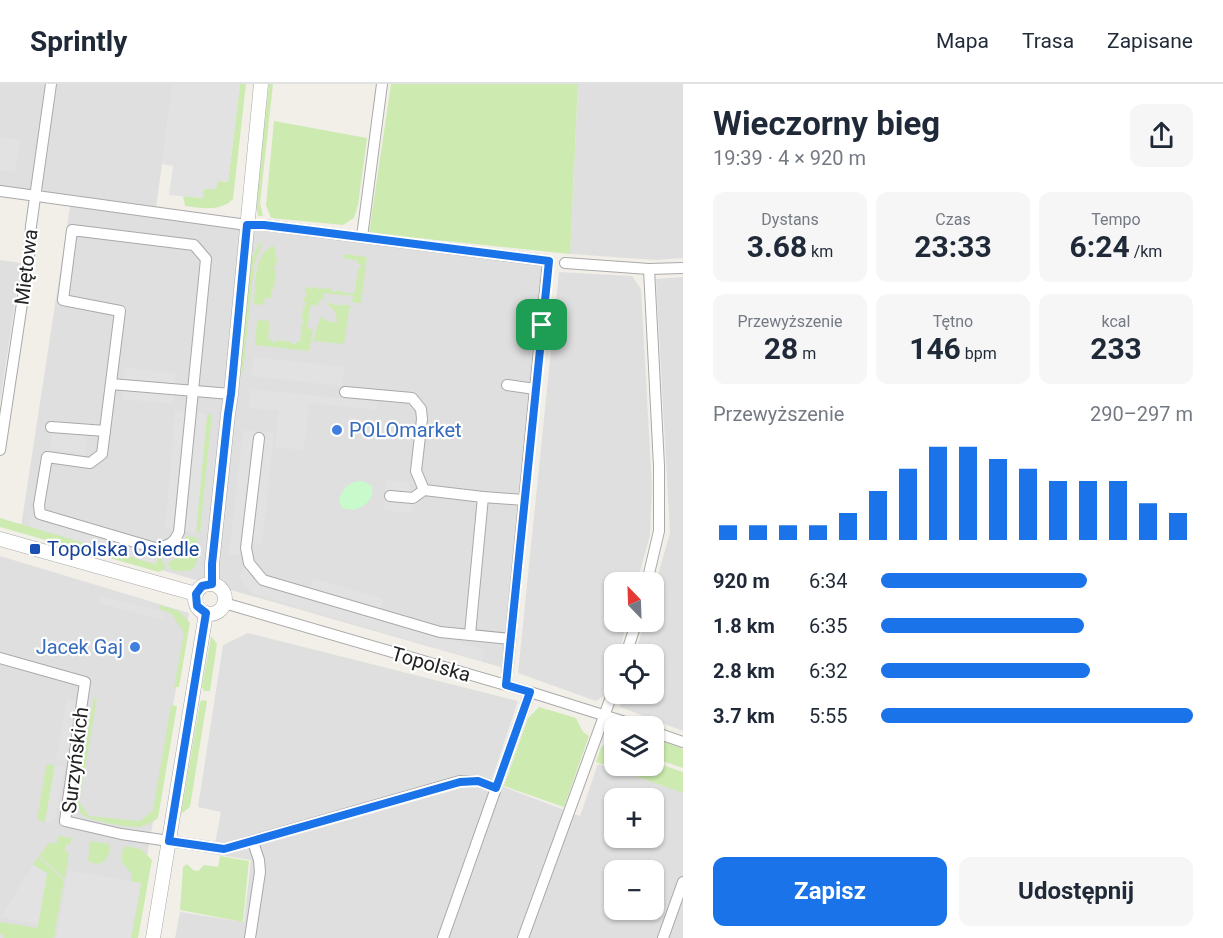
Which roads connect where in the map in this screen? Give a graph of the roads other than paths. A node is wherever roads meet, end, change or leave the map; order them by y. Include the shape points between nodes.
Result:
1 (51, 84) edge
2 (261, 84) edge
3 (382, 84) edge
4 (0, 191) edge
5 (36, 196) junction
6 (247, 225) junction
7 (362, 237) junction
8 (565, 263) dead end
9 (683, 268) edge
10 (649, 270) junction
11 (111, 384) junction
12 (507, 385) dead end
13 (535, 389) junction
14 (194, 391) junction
15 (345, 392) dead end
16 (231, 394) junction
17 (51, 427) dead end
18 (105, 432) junction
19 (259, 438) dead end
20 (0, 450) edge
21 (424, 490) junction
22 (390, 496) dead end
23 (483, 497) junction
24 (524, 500) junction
25 (0, 539) edge
26 (649, 572) edge
27 (212, 584) junction
28 (196, 594) junction
29 (224, 603) junction
30 (206, 613) junction
31 (470, 634) junction
32 (511, 639) junction
33 (0, 658) edge
34 (506, 685) junction
35 (530, 692) junction
36 (609, 704) edge
37 (606, 714) junction
38 (611, 716) edge
39 (664, 735) edge
40 (683, 742) edge
41 (496, 788) junction
42 (169, 841) junction
43 (253, 842) junction
44 (683, 882) edge
45 (153, 938) edge
46 (250, 938) edge
47 (443, 938) edge
48 (523, 938) edge
49 (663, 938) edge

1 - 5 street, Miętowa
2 - 6 street
3 - 7 street
4 - 5 street
5 - 6 street
5 - 20 street, Miętowa
6 - 7 street
6 - 16 street
7 - 13 street via 549,261
8 - 10 street
9 - 10 street
10 - 26 street via 659,466 659,531
11 - 14 street
11 - 14 street via 120,311 63,300 72,230 194,245 206,259
11 - 18 street
12 - 13 street
13 - 24 street
14 - 16 street
14 - 18 street via 179,532 166,547 155,548 40,514 47,457 90,463 102,454
15 - 21 street via 412,398 421,409 416,471
16 - 27 street
17 - 18 street
19 - 31 street via 246,548 249,562 263,580 440,632
21 - 22 street via 413,498
21 - 23 street
23 - 24 street
23 - 31 street
24 - 32 street
25 - 28 street
27 - 28 street via 202,586
27 - 29 street via 222,591
28 - 30 street via 197,606
29 - 30 street via 217,611
29 - 34 street, Topolska
30 - 42 street
31 - 32 street
32 - 34 street
33 - 42 street, Surzyńskich via 85,682 64,821
34 - 35 street, Topolska
35 - 37 street, Topolska
35 - 41 street
36 - 37 street
37 - 38 street, Topolska
37 - 48 street
39 - 40 street
41 - 43 street via 478,781 460,782
41 - 47 street
42 - 43 street via 224,849
42 - 45 street
43 - 46 street via 260,872
44 - 49 street

